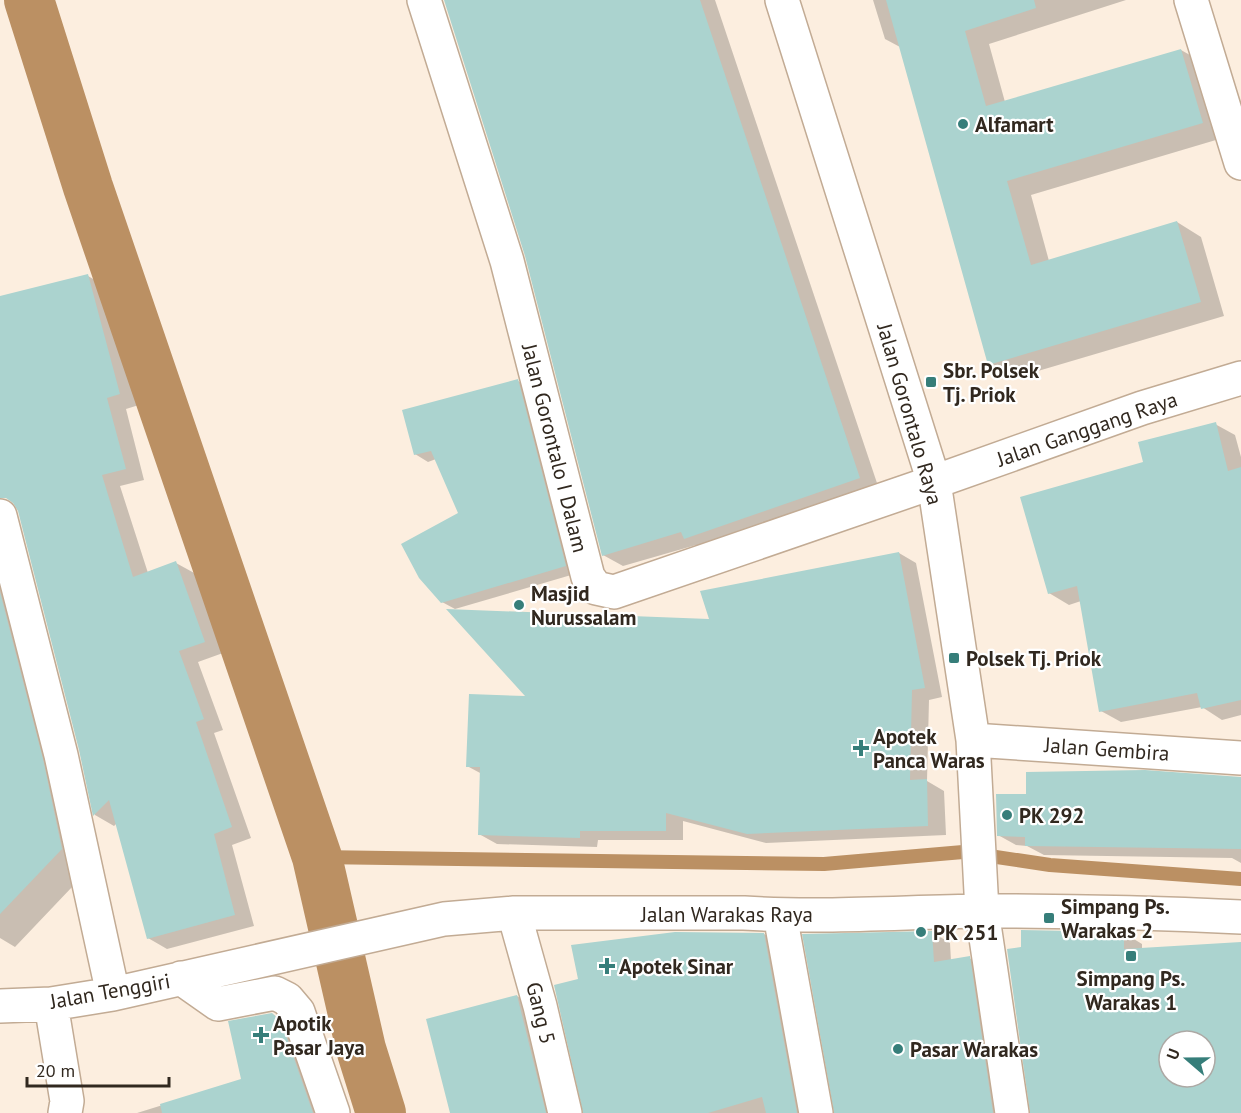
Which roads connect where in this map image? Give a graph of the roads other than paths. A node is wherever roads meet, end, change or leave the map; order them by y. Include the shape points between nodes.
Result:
1 (424, 0) edge
2 (782, 0) edge
3 (1191, 0) edge
4 (1241, 163) edge
5 (1241, 378) edge
6 (934, 482) junction
7 (0, 516) edge
8 (973, 740) junction
9 (1241, 758) edge
10 (981, 900) junction
11 (514, 913) junction
12 (780, 915) junction
13 (1241, 917) edge
14 (219, 970) joint
15 (181, 978) junction
16 (113, 994) junction
17 (51, 1004) junction
18 (0, 1006) edge
19 (65, 1113) edge
20 (333, 1113) edge
21 (565, 1113) edge
22 (816, 1113) edge
23 (1012, 1113) edge

1 - 6 street, Jalan Gorontalo I Dalam via 507,261 588,577 596,588 614,592
2 - 6 street, Jalan Gorontalo Raya
3 - 4 street
5 - 6 street, Jalan Ganggang Raya via 1142,408
6 - 8 street, Jalan Gorontalo Raya
7 - 16 street via 61,755
8 - 9 street, Jalan Gembira
8 - 10 street, Jalan Gorontalo Raya
10 - 12 street, Jalan Warakas Raya
10 - 13 street, Jalan Warakas Raya
10 - 23 street, Jalan Gorontalo Raya
11 - 12 street, Jalan Warakas Raya
11 - 14 street, Jalan Warakas Raya via 444,919
11 - 21 street, Gang 5
12 - 22 street
14 - 15 street, Jalan Tenggiri
15 - 16 street, Jalan Tenggiri
15 - 20 street via 218,1004 275,993 287,999 298,1012
16 - 17 street, Jalan Tenggiri
17 - 18 street, Jalan Tenggiri
17 - 19 street via 67,1101

